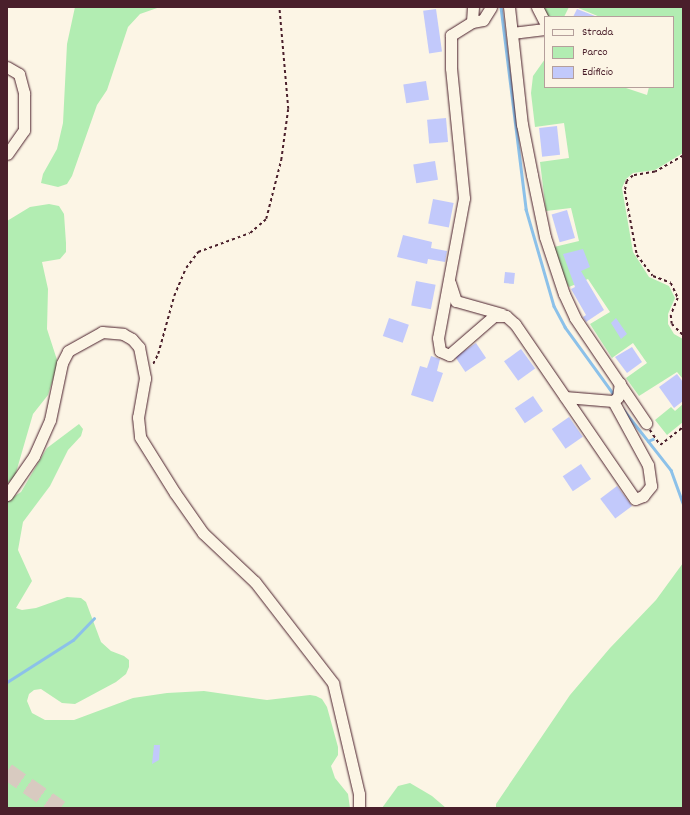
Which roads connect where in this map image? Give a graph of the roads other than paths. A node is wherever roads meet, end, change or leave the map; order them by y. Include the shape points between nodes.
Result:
1 (473, 7) edge
2 (490, 7) edge
3 (509, 7) edge
4 (537, 7) edge
5 (544, 21) edge
6 (472, 22) junction
7 (544, 30) edge
8 (512, 33) junction
9 (7, 66) edge
10 (7, 154) edge
11 (449, 280) junction
12 (506, 316) junction
13 (620, 384) junction
14 (565, 397) junction
15 (614, 400) junction
16 (646, 424) road end
17 (7, 494) edge
18 (359, 808) edge

1 - 6 street
2 - 6 street via 483,20
3 - 8 street
4 - 5 street
6 - 11 street via 451,35 451,68 464,198
7 - 8 street
8 - 13 street via 522,124 545,237 568,304
9 - 10 street via 20,74 24,93 24,130
11 - 12 street via 456,301
11 - 12 street via 438,338 440,350 444,354 449,355 494,316
12 - 14 street via 515,324
13 - 15 street
13 - 16 street
14 - 15 street
14 - 15 street via 635,500 648,492 651,486 648,465
17 - 18 street via 34,456 50,420 62,363 68,351 102,332 123,334 139,347 145,378 138,417 140,436 167,481 203,532 255,582 333,683 359,794

